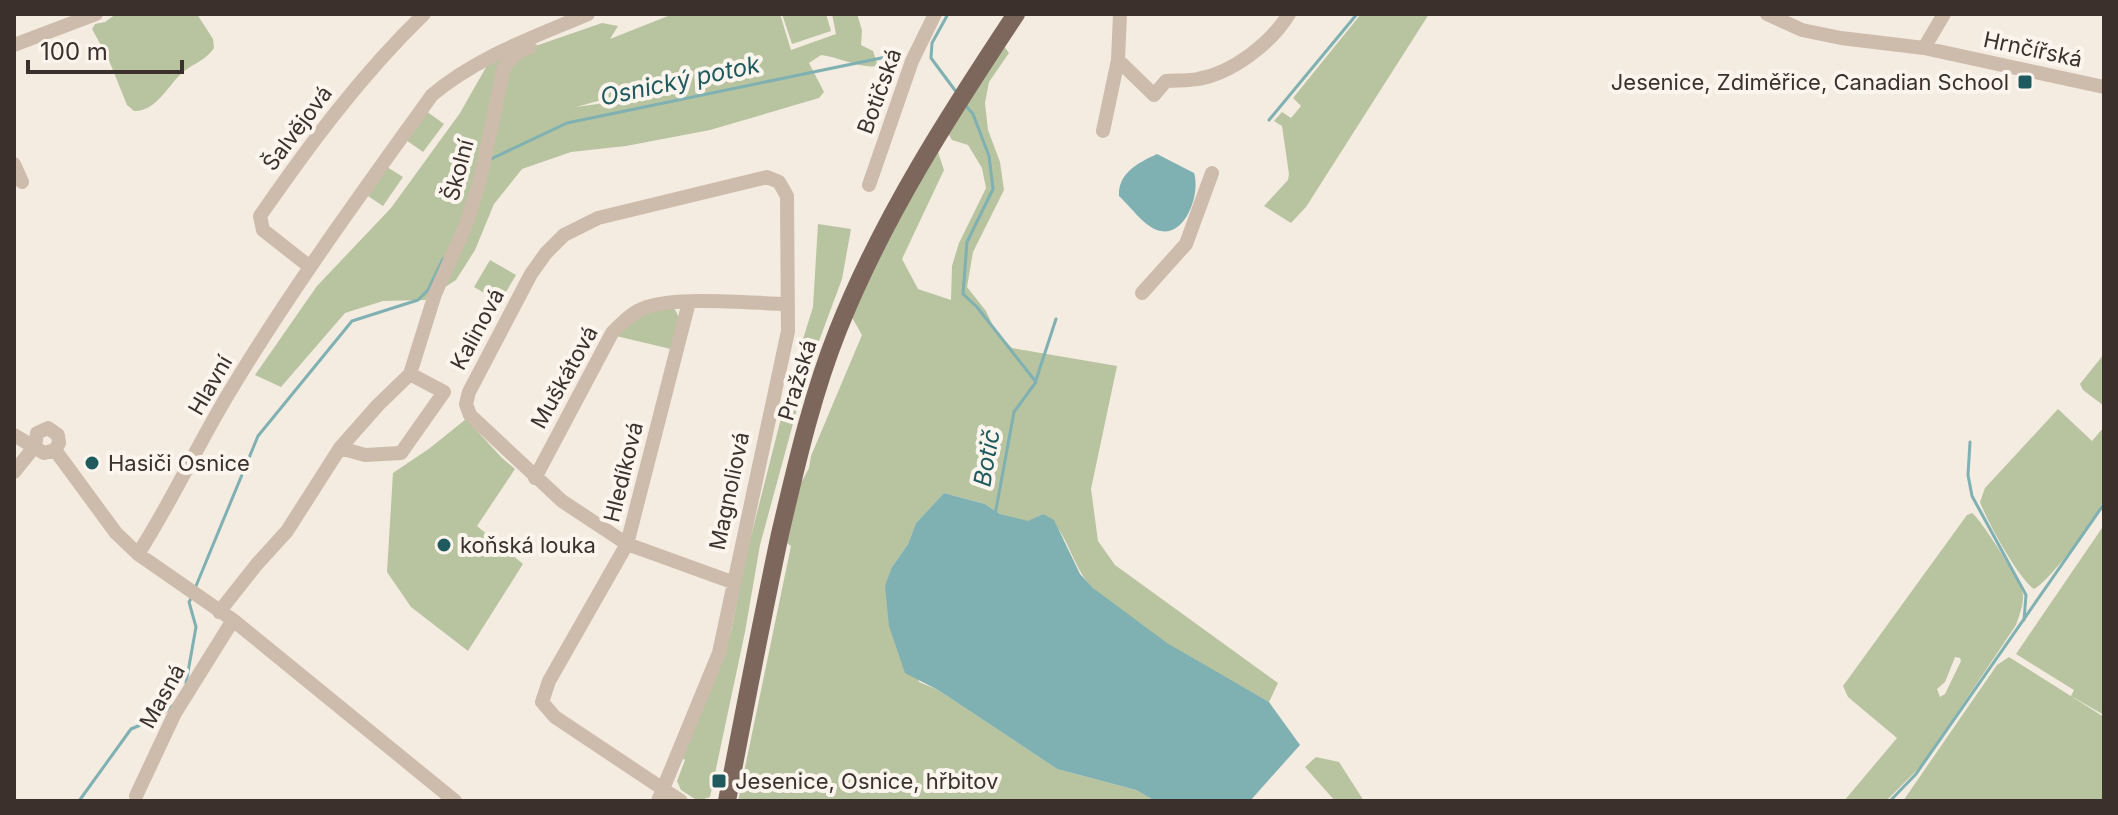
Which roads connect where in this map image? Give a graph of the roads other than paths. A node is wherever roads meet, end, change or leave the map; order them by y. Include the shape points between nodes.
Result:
1 (96, 14) edge
2 (424, 14) edge
3 (935, 14) edge
4 (1016, 14) edge
5 (1120, 14) edge
6 (1289, 14) edge
7 (1767, 14) edge
8 (1944, 14) edge
9 (587, 15) edge
10 (14, 45) edge
11 (1924, 48) junction
12 (1118, 60) junction
13 (2104, 87) edge
14 (1103, 131) dead end
15 (14, 164) edge
16 (1212, 173) dead end
17 (22, 182) dead end
18 (779, 182) joint
19 (869, 185) dead end
20 (310, 267) junction
21 (1142, 293) dead end
22 (689, 302) junction
23 (787, 304) junction
24 (410, 374) junction
25 (14, 435) edge
26 (35, 446) junction
27 (340, 448) junction
28 (55, 450) junction
29 (14, 472) edge
30 (535, 478) junction
31 (627, 544) junction
32 (138, 554) junction
33 (732, 582) junction
34 (219, 612) junction
35 (233, 620) junction
36 (661, 795) edge
37 (136, 796) dead end
38 (455, 801) edge
39 (681, 801) edge
40 (727, 801) edge

1 - 10 street
2 - 20 street, Šalvějová via 386,50 315,137 260,216 263,230
3 - 19 street, Botičská via 912,61
4 - 40 main road, Pražská via 897,204 837,332 789,494
5 - 12 street
6 - 12 street via 1277,34 1235,64 1200,79 1166,81 1154,95
7 - 11 street, Hrnčířská via 1802,30
8 - 11 street
9 - 20 street, Hlavní via 458,73 432,95
9 - 24 street, Školní via 572,29 518,52 504,67 480,180
11 - 13 street, Hrnčířská
12 - 14 street
15 - 17 street
16 - 21 street via 1186,244
18 - 23 street, Magnoliová via 787,196
18 - 30 street, Kalinová via 760,177 598,218 564,235 546,253 466,404 470,415
20 - 32 street, Hlavní via 233,386 170,506
22 - 23 street, Muškátová
22 - 30 street, Muškátová via 646,307 612,333
22 - 31 street, Hledíková
23 - 33 street, Magnoliová via 788,331
24 - 27 street, Školní
24 - 27 street via 444,392 401,453 365,455
25 - 26 street
26 - 28 street via 44,453
26 - 28 street via 37,433 48,428 58,435
26 - 29 street
27 - 34 street, Školní via 287,531
28 - 32 street via 116,533
30 - 31 street, Kalinová
31 - 33 street, Kalinová
31 - 36 street, Hledíková via 542,702
32 - 34 street
33 - 36 street, Magnoliová via 719,653
34 - 35 street
35 - 37 street, Masná via 175,713
35 - 38 street
36 - 39 street, Hledíková

